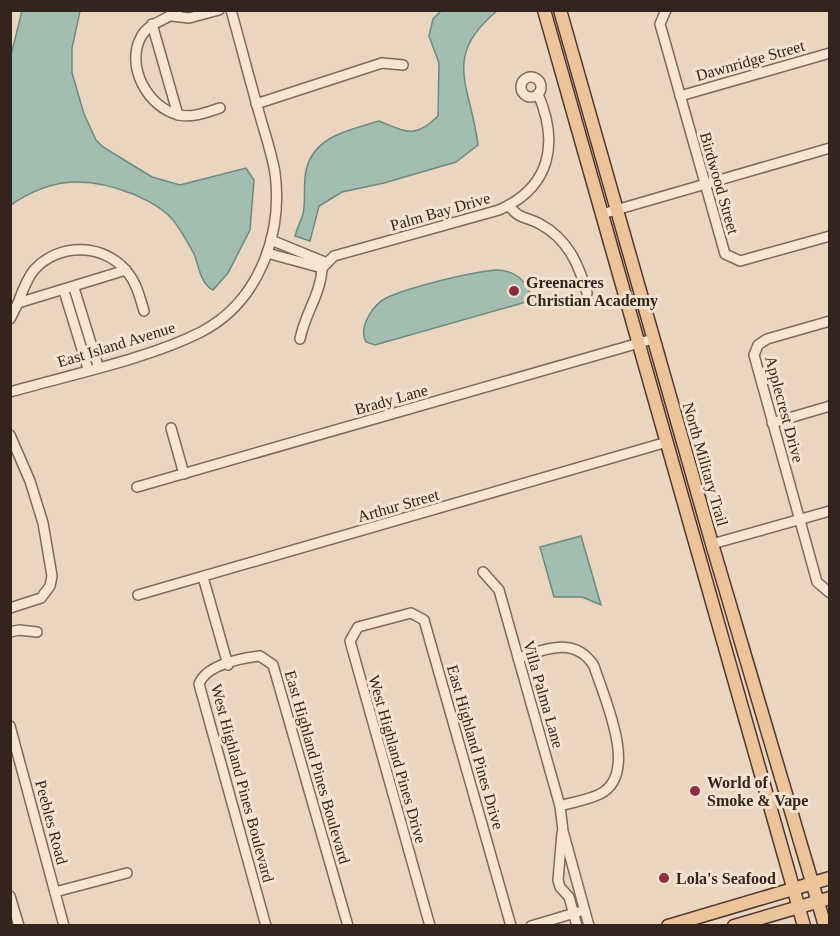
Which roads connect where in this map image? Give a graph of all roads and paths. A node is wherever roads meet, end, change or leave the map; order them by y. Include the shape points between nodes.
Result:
1 (219, 10) edge
2 (231, 10) edge
3 (544, 10) edge
4 (560, 10) edge
5 (665, 12) edge
6 (175, 13) edge
7 (152, 24) junction
8 (830, 53) edge
9 (403, 66) dead end
10 (538, 94) dead end
11 (680, 96) junction
12 (256, 104) junction
13 (220, 108) dead end
14 (178, 115) junction
15 (830, 148) edge
16 (705, 184) junction
17 (509, 205) junction
18 (616, 210) junction
19 (602, 214) junction
20 (830, 236) edge
21 (272, 240) junction
22 (267, 253) junction
23 (324, 266) junction
24 (126, 270) junction
25 (74, 288) junction
26 (64, 291) junction
27 (586, 293) dead end
28 (18, 303) junction
29 (144, 311) dead end
30 (10, 319) edge
31 (830, 321) edge
32 (300, 339) dead end
33 (653, 339) junction
34 (638, 344) junction
35 (93, 368) junction
36 (10, 392) edge
37 (830, 406) edge
38 (772, 423) junction
39 (171, 428) dead end
40 (10, 435) edge
41 (667, 442) junction
42 (674, 468) junction
43 (184, 474) junction
44 (137, 487) dead end
45 (830, 511) edge
46 (800, 519) junction
47 (696, 544) junction
48 (712, 544) junction
49 (483, 572) dead end
50 (203, 577) junction
51 (830, 593) edge
52 (138, 596) dead end
53 (10, 608) edge
54 (383, 620) joint
55 (718, 626) junction
56 (10, 632) edge
57 (37, 632) dead end
58 (739, 638) junction
59 (518, 658) junction
60 (228, 665) junction
61 (763, 715) junction
62 (10, 726) edge
63 (560, 806) junction
64 (563, 831) junction
65 (127, 873) dead end
66 (830, 878) edge
67 (812, 883) junction
68 (793, 888) junction
69 (55, 892) junction
70 (10, 896) edge
71 (824, 900) edge
72 (798, 906) junction
73 (585, 910) junction
74 (574, 913) junction
75 (19, 926) edge
76 (64, 926) edge
77 (266, 926) edge
78 (348, 926) edge
79 (430, 926) edge
80 (511, 926) edge
81 (531, 926) edge
82 (577, 926) edge
83 (589, 926) edge
84 (669, 926) edge
85 (734, 926) edge
86 (804, 926) edge
87 (825, 926) edge

1 - 6 street via 189,18
2 - 12 street, East Island Avenue
3 - 19 main road, North Military Trail
4 - 18 main road, North Military Trail
5 - 11 street, Birdwood Street via 660,24
6 - 7 street
7 - 14 street
7 - 14 street via 139,41 139,77 154,101
8 - 11 street, Dawnridge Street
9 - 12 street via 382,63
10 - 17 street, Palm Bay Drive via 550,128 547,160 530,189
11 - 16 street, Birdwood Street
12 - 21 street, East Island Avenue via 275,170 278,200
13 - 14 street
15 - 16 street
16 - 18 street
16 - 20 street, Birdwood Street via 723,249 735,261
17 - 23 street, Palm Bay Drive via 334,256
17 - 27 street via 520,217 542,225 573,255
18 - 19 street
18 - 33 main road, North Military Trail
19 - 34 main road, North Military Trail
21 - 22 street, East Island Avenue
21 - 23 street
22 - 23 street
22 - 35 street, East Island Avenue via 248,290 203,331 169,346
23 - 32 street
24 - 25 street
24 - 28 street via 96,252 58,254 34,270
24 - 29 street
25 - 26 street
25 - 35 street
26 - 28 street
26 - 35 street
28 - 30 street
31 - 38 street, Applecrest Drive via 767,339 755,350 754,360
33 - 34 street, Brady Lane
33 - 48 main road, North Military Trail
34 - 41 main road, North Military Trail
34 - 43 street, Brady Lane
35 - 36 street, East Island Avenue
37 - 38 street
38 - 46 street, Applecrest Drive
39 - 43 street
40 - 53 street via 40,513 51,576 50,586 41,598
41 - 42 main road, North Military Trail
41 - 50 street, Arthur Street
42 - 47 main road, North Military Trail
42 - 48 main road via 683,477 699,533
43 - 44 street, Brady Lane
45 - 46 street
46 - 48 street
46 - 51 street, Applecrest Drive via 818,582
47 - 55 main road, North Military Trail
47 - 58 main road via 708,557 729,627
48 - 58 main road, North Military Trail
49 - 59 street, Villa Palma Lane via 499,590
50 - 52 street, Arthur Street
50 - 60 street
54 - 79 street, West Highland Pines Drive via 354,630 350,646
54 - 80 street, East Highland Pines Drive via 411,613 424,620
55 - 61 main road via 732,649 752,711
55 - 68 main road, North Military Trail
56 - 57 street
58 - 61 main road, North Military Trail
59 - 63 street, Villa Palma Lane
59 - 63 street via 556,646 569,646 589,658 620,756 617,777 610,787 601,794
60 - 77 street, West Highland Pines Boulevard via 205,672 199,689
60 - 78 street, East Highland Pines Boulevard via 260,656 273,665
61 - 67 main road, North Military Trail
62 - 69 street, Peebles Road
63 - 64 street, Villa Palma Lane
64 - 73 street, Villa Palma Lane
64 - 74 street, Villa Palma Lane via 558,880
65 - 69 street
66 - 67 main road
67 - 68 main road
67 - 71 main road, North Military Trail
68 - 72 main road, North Military Trail
68 - 84 main road
69 - 76 street, Peebles Road
70 - 75 street
71 - 72 main road
71 - 87 main road, North Military Trail
72 - 85 main road
72 - 86 main road, North Military Trail
73 - 74 street
73 - 83 street, Villa Palma Lane
74 - 81 street
74 - 82 street, Villa Palma Lane

